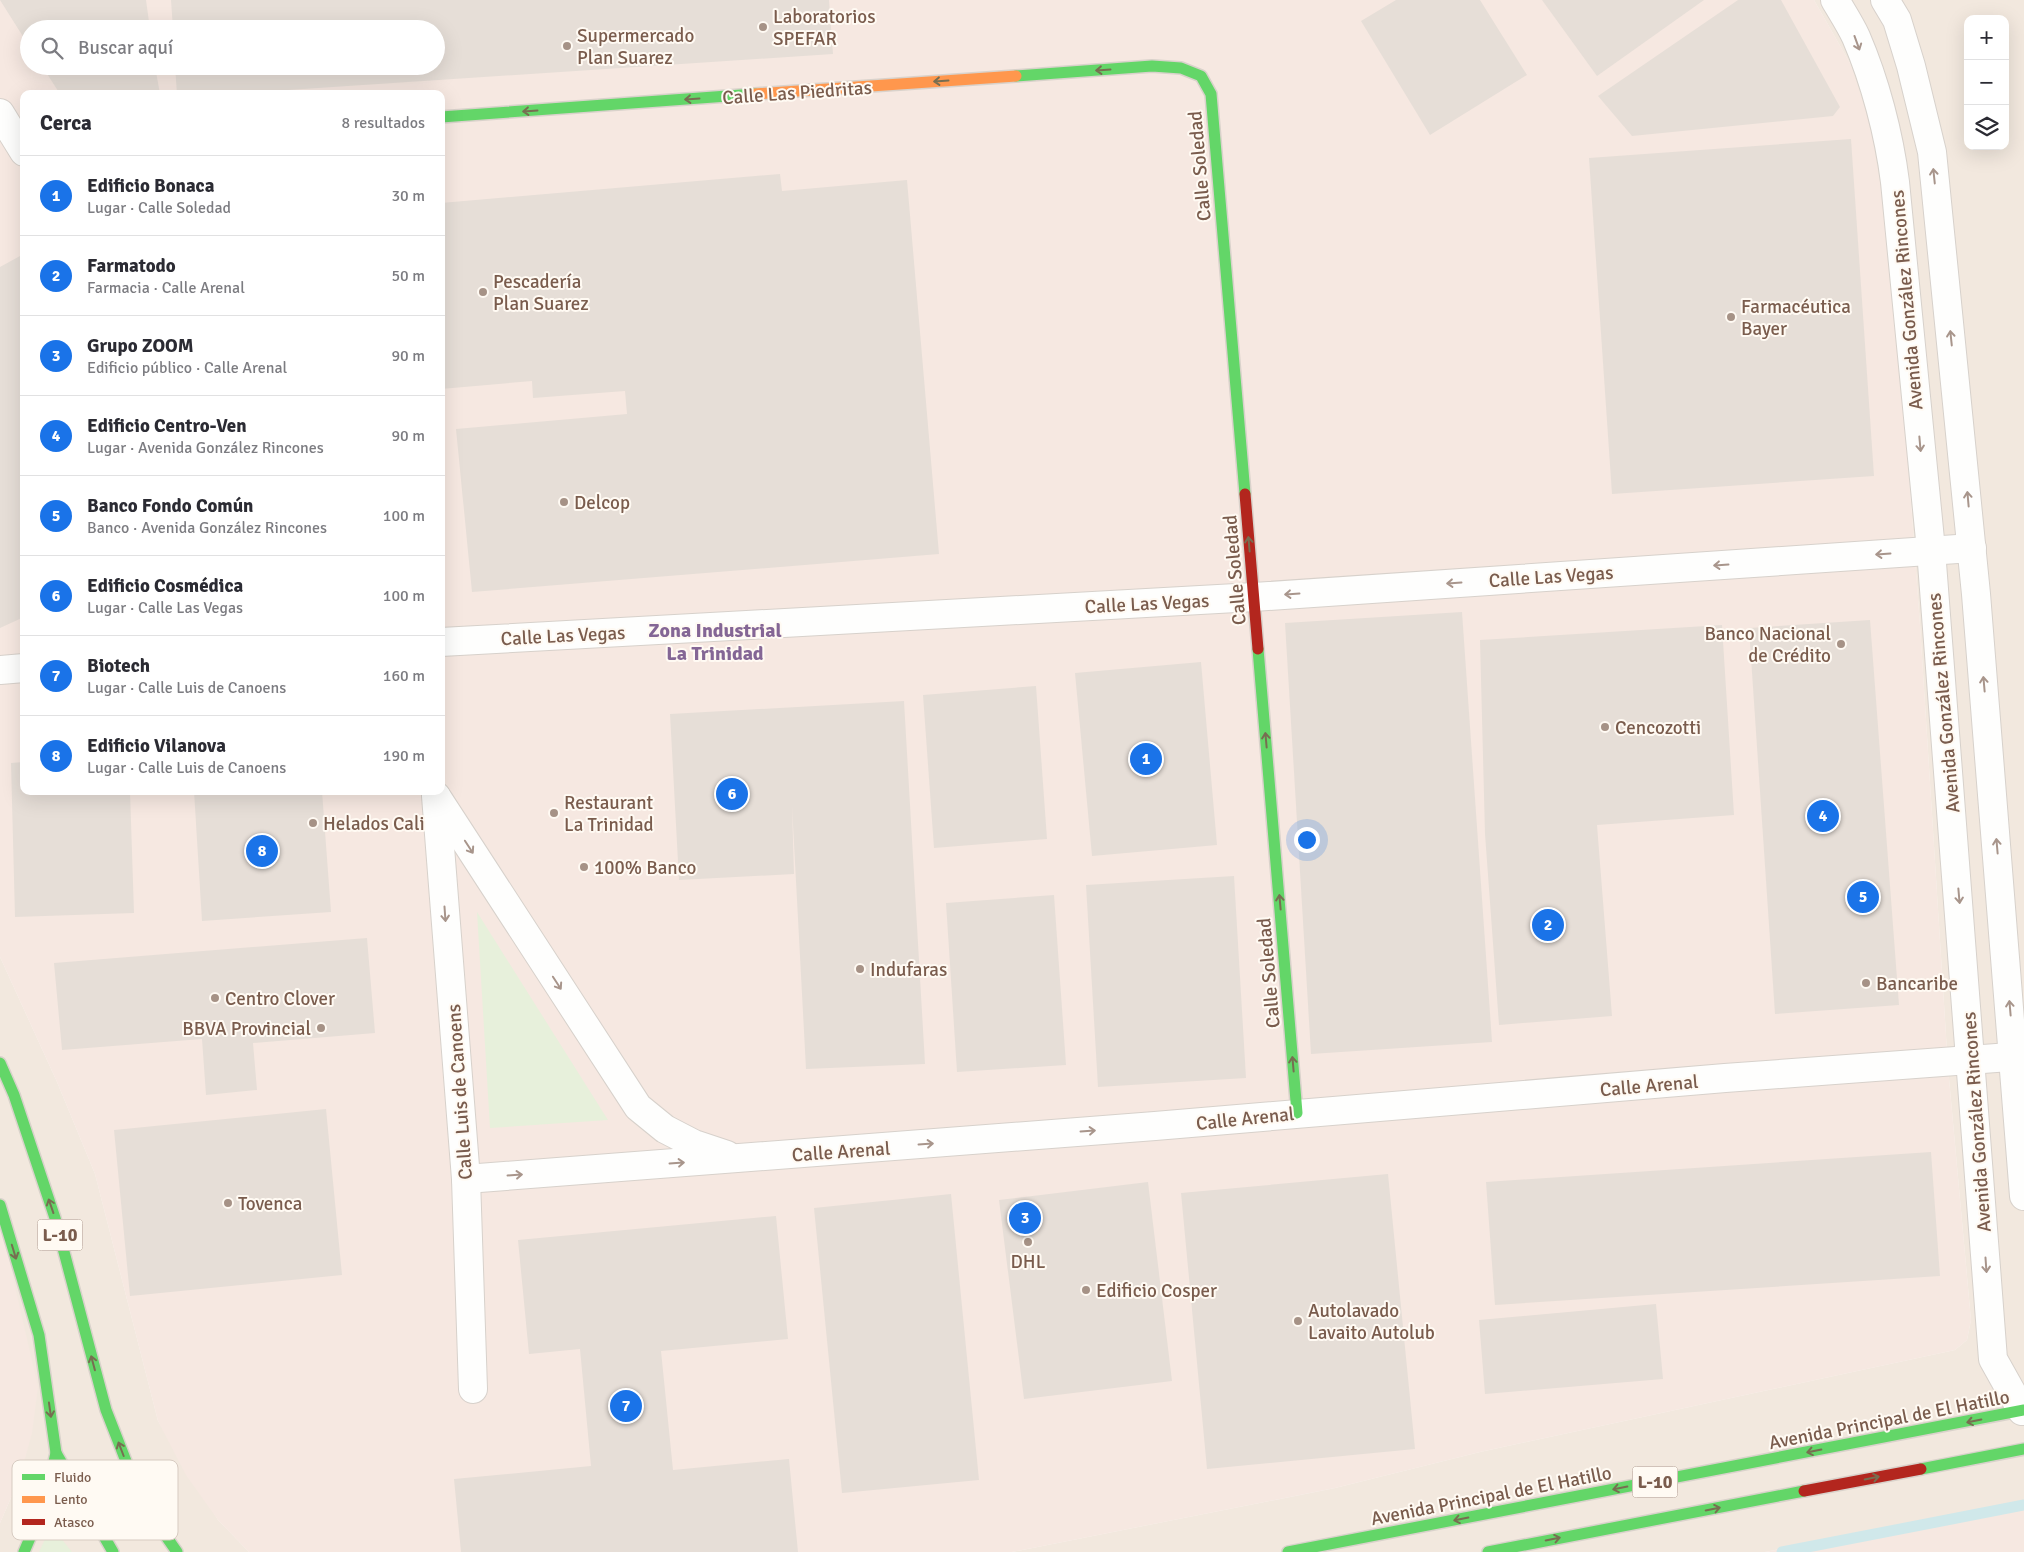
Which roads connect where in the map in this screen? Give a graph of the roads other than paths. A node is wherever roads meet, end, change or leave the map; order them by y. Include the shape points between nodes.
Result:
1 (1835, 0) edge
2 (1886, 0) edge
3 (1152, 66) joint
4 (0, 113) edge
5 (445, 117) edge
6 (20, 144) edge
7 (1972, 548) junction
8 (1931, 550) junction
9 (1254, 597) junction
10 (445, 642) edge
11 (20, 668) edge
12 (0, 670) edge
13 (435, 795) edge
14 (436, 795) edge
15 (2019, 1057) edge
16 (1971, 1059) junction
17 (0, 1063) edge
18 (1298, 1113) junction
19 (739, 1158) junction
20 (466, 1179) junction
21 (2024, 1196) edge
22 (0, 1205) edge
23 (473, 1389) dead end
24 (2023, 1414) edge
25 (2024, 1449) edge
26 (56, 1454) junction
27 (55, 1460) edge
28 (59, 1460) edge
29 (126, 1460) edge
30 (29, 1540) edge
31 (106, 1540) edge
32 (169, 1540) edge
33 (24, 1552) edge
34 (113, 1552) edge
35 (178, 1552) edge
36 (1288, 1552) edge
37 (1488, 1552) edge

1 -> 8 street, Avenida González Rincones via 1855,37 1891,150
7 -> 2 street, Avenida González Rincones via 1932,152 1911,66 1897,20
3 -> 5 main road, Calle Las Piedritas
9 -> 3 main road, Calle Soledad via 1211,94 1200,76 1181,68
4 - 6 street
7 - 8 street, Calle Las Vegas
15 -> 7 street, Avenida González Rincones
8 -> 9 street, Calle Las Vegas
8 -> 16 street, Avenida González Rincones
9 - 10 street, Calle Las Vegas
18 -> 9 main road, Calle Soledad
11 - 12 street
13 -> 20 street, Calle Luis de Canoens
14 -> 19 street, Calle Luis de Canoens via 638,1108 665,1129 694,1144
15 - 16 street, Calle Arenal
15 - 21 street, Avenida González Rincones
16 - 18 street, Calle Arenal
16 -> 24 street, Avenida González Rincones via 1993,1359
29 -> 17 main road, L-10 via 106,1410 55,1218
19 -> 18 street, Calle Arenal
20 -> 19 street, Calle Arenal
20 - 23 street, Calle Luis de Canoens
22 -> 26 main road, L-10 via 40,1336
24 -> 36 main road, Avenida Principal de El Hatillo / L-10
37 -> 25 main road, L-10
26 - 27 main road
26 - 28 main road, L-10
30 - 33 main road
31 - 34 main road, L-10
35 -> 32 main road, L-10

